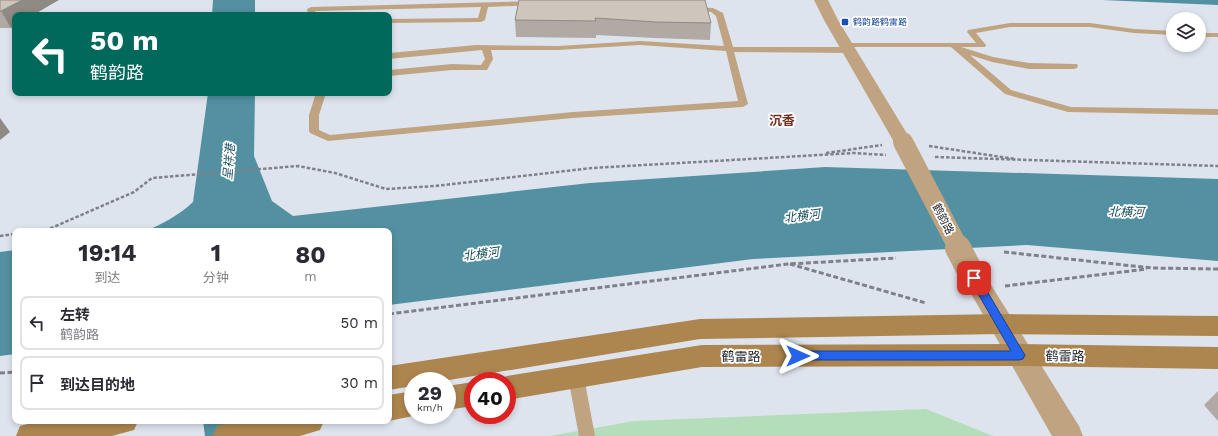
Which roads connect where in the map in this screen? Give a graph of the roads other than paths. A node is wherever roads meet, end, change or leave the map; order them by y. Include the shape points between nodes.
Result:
1 (821, 0) edge
2 (540, 3) edge
3 (485, 5) junction
4 (681, 9) edge
5 (312, 12) edge
6 (392, 21) edge
7 (1166, 33) edge
8 (1206, 34) edge
9 (1218, 35) edge
10 (954, 46) junction
11 (486, 47) junction
12 (849, 47) junction
13 (728, 49) junction
14 (392, 56) edge
15 (1074, 66) dead end
16 (392, 73) edge
17 (320, 96) edge
18 (1218, 112) edge
19 (1002, 324) junction
20 (1218, 326) edge
21 (1019, 355) junction
22 (1218, 358) edge
23 (576, 377) junction
24 (392, 378) edge
25 (516, 387) edge
26 (404, 406) edge
27 (392, 408) edge
28 (105, 424) edge
29 (293, 424) edge
30 (32, 436) edge
31 (228, 436) edge
32 (586, 436) edge
33 (1068, 436) edge

1 - 12 street, 鹤韵路
2 - 3 lane
3 - 5 lane via 332,8 311,9
3 - 6 lane via 481,20
4 - 13 lane via 713,10 720,15
7 - 10 lane via 1134,32 1090,25 1010,25 971,32 982,45
8 - 9 lane
10 - 12 lane
10 - 15 lane via 992,59 1029,66
10 - 18 lane via 1008,92 1071,110
11 - 13 lane via 558,48 640,44
11 - 14 lane
11 - 16 lane via 489,59 484,68 452,67
12 - 13 lane
12 - 19 street, 鹤韵路, bridge via 898,149
13 - 17 lane via 743,104 573,114 328,138 314,131 314,115
19 - 20 street
19 - 21 street, 鹤韵路
19 - 24 street via 700,329
21 - 22 street, 鹤雷路
21 - 23 street, 鹤雷路 via 702,356
21 - 33 street, 鹤韵路
23 - 25 street, 鹤雷路
23 - 32 lane
26 - 27 street
28 - 30 street
29 - 31 street

